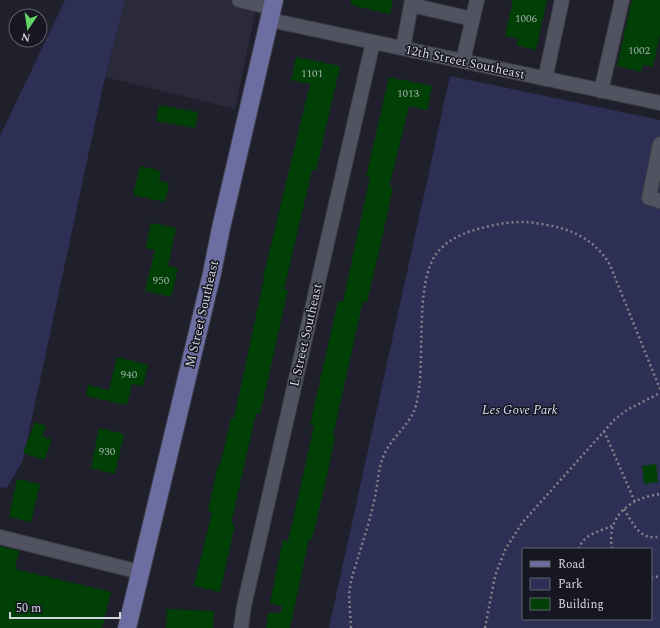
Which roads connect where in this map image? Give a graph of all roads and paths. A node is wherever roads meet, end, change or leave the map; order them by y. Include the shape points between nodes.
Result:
1 (239, 0) edge
2 (477, 0) edge
3 (562, 0) edge
4 (622, 0) edge
5 (412, 3) edge
6 (273, 9) edge
7 (472, 19) junction
8 (373, 42) junction
9 (403, 48) junction
10 (463, 61) junction
11 (544, 79) junction
12 (601, 91) junction
13 (660, 103) edge
14 (659, 151) edge
15 (660, 201) edge
16 (660, 389) edge
17 (660, 393) edge
18 (604, 431) junction
19 (659, 495) edge
20 (635, 502) junction
21 (624, 509) junction
22 (612, 526) junction
23 (660, 536) edge
24 (0, 537) edge
25 (579, 548) edge
26 (612, 548) edge
27 (140, 572) junction
28 (127, 628) edge
29 (241, 628) edge
30 (351, 628) edge
31 (485, 628) edge

1 - 6 street, 12th Street Southeast
2 - 7 street
3 - 11 street
4 - 12 street
5 - 7 street
5 - 9 street
6 - 8 street, 12th Street Southeast
6 - 27 main road, M Street Southeast
7 - 10 street
8 - 9 street, 12th Street Southeast
8 - 29 street, L Street Southeast
9 - 10 street, 12th Street Southeast
10 - 11 street, 12th Street Southeast
11 - 12 street, 12th Street Southeast
12 - 13 street, 12th Street Southeast
14 - 15 street via 649,198
16 - 30 path via 610,265 603,253 588,240 560,226 527,222 495,224 465,233 446,244 436,254 427,276 417,402 414,412 392,440 384,456 349,594
17 - 18 path via 627,410
18 - 20 path
18 - 31 path via 519,528 505,550 495,576
19 - 20 path
20 - 21 path
21 - 22 path
21 - 23 path via 645,537
22 - 25 path via 586,538
22 - 26 path
24 - 27 street
27 - 28 main road, M Street Southeast

